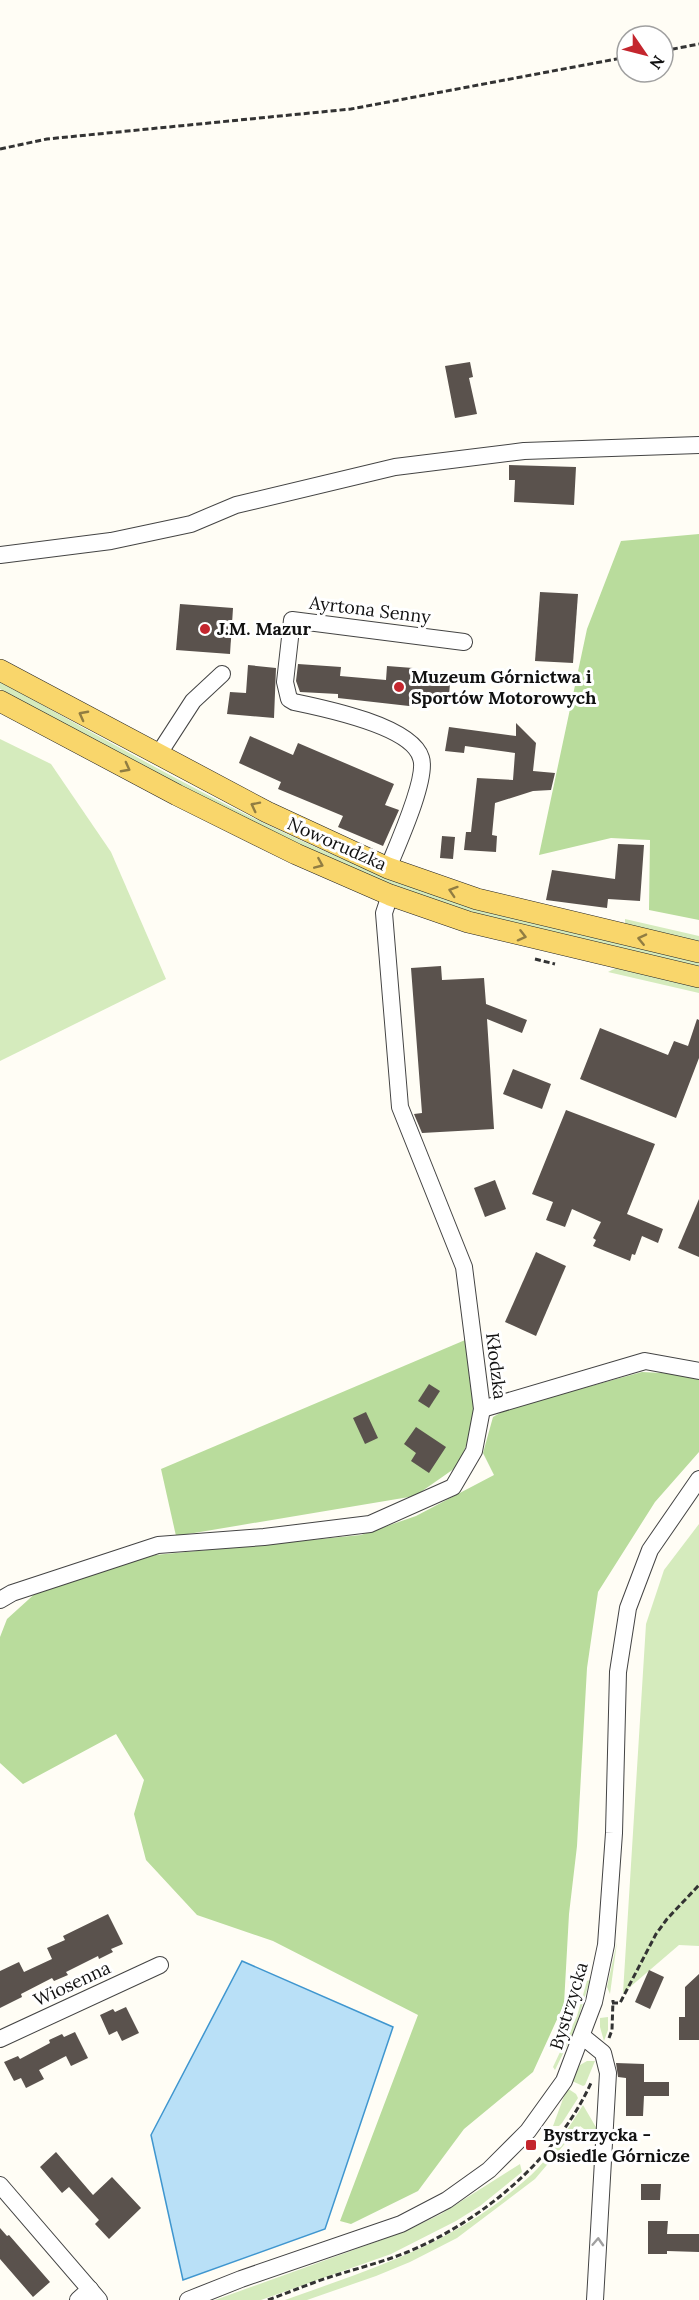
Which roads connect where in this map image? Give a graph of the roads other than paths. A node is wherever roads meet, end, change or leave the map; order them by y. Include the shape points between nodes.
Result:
1 (699, 445) edge
2 (0, 555) edge
3 (464, 642) dead end
4 (0, 670) edge
5 (222, 674) dead end
6 (0, 701) edge
7 (158, 755) junction
8 (388, 868) junction
9 (390, 895) junction
10 (699, 952) edge
11 (699, 977) edge
12 (699, 1371) edge
13 (482, 1409) junction
14 (699, 1479) edge
15 (0, 1600) edge
16 (160, 1965) dead end
17 (582, 2036) junction
18 (0, 2039) edge
19 (0, 2185) edge
20 (89, 2296) edge
21 (188, 2300) edge
22 (595, 2300) edge

1 - 2 street via 524,452 395,467 236,505 191,524 111,541
3 - 8 street, Ayrtona Senny via 292,620 285,682 289,699 380,724 413,744 422,758 422,775
7 -> 4 main road, Noworudzka
5 - 7 street via 193,701
6 -> 9 main road, Noworudzka via 226,820
8 -> 7 main road, Noworudzka via 267,812
10 -> 8 main road, Noworudzka via 477,899
9 -> 11 main road, Noworudzka via 468,922
9 - 13 street, Kłodzka via 384,913 400,1107 464,1267
12 - 13 street via 645,1361
13 - 15 street, Kłodzka via 474,1451 453,1487 370,1524 158,1545
14 - 17 street, Bystrzycka via 650,1550 628,1608 618,1672 614,1833 606,1945
16 - 18 street, Wiosenna
17 - 21 street, Bystrzycka via 564,2081 528,2132 489,2170 447,2200 401,2224
22 -> 17 street via 608,2073 603,2053
19 - 20 street

